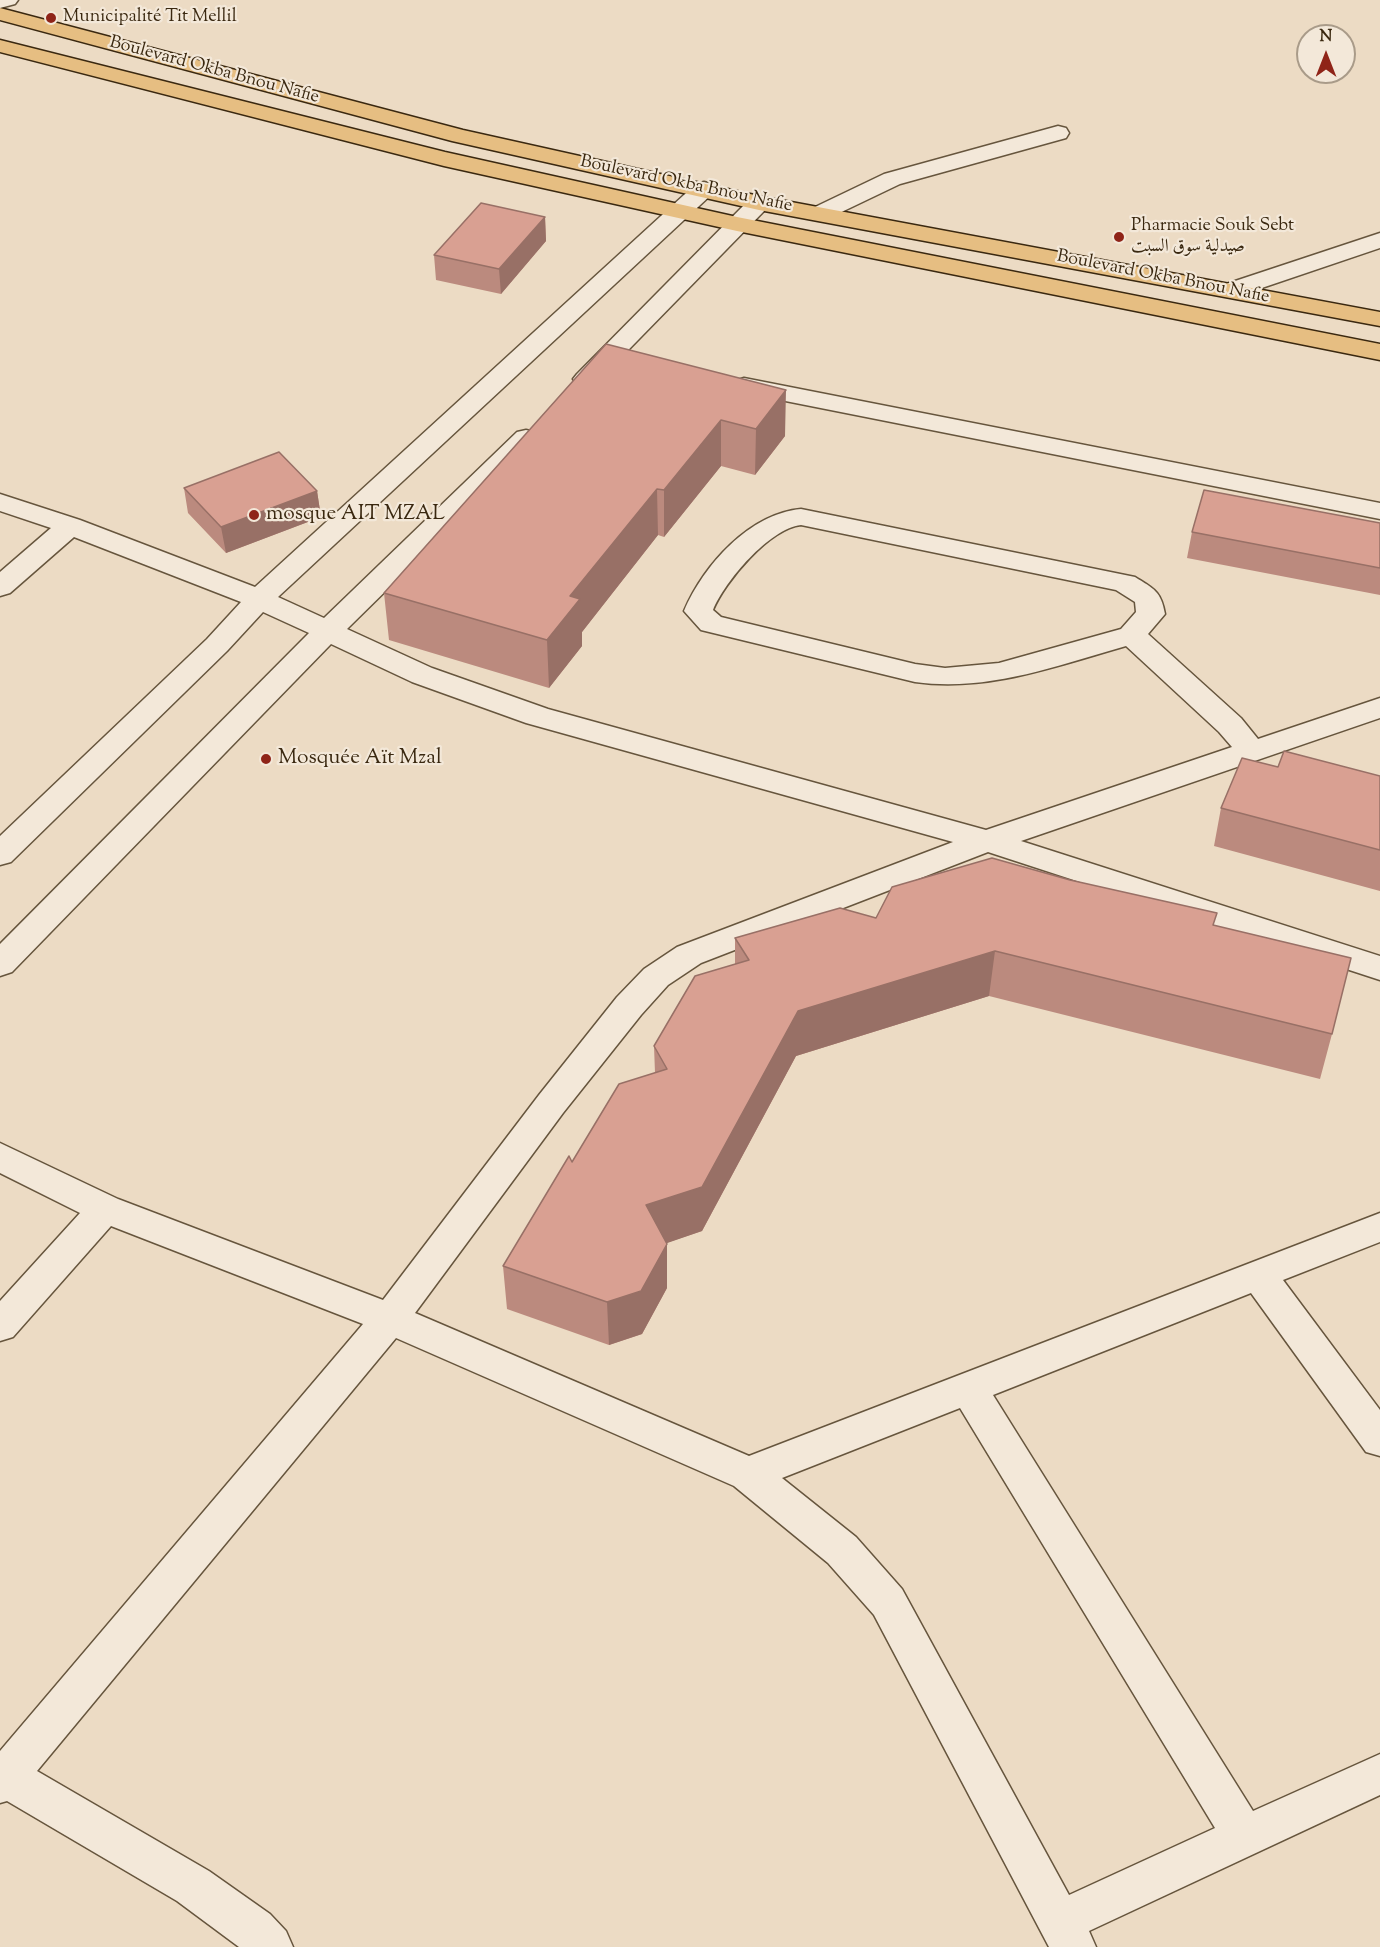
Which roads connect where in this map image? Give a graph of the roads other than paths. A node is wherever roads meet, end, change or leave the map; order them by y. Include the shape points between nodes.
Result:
1 (8, 0) edge
2 (0, 2) edge
3 (0, 15) edge
4 (0, 46) edge
5 (1058, 133) dead end
6 (704, 189) junction
7 (759, 203) junction
8 (680, 211) junction
9 (821, 213) junction
10 (736, 224) junction
11 (1380, 240) edge
12 (1232, 290) junction
13 (1380, 319) edge
14 (1380, 352) edge
15 (723, 382) edge
16 (0, 502) edge
17 (1380, 511) edge
18 (70, 526) junction
19 (0, 587) edge
20 (259, 599) junction
21 (327, 632) junction
22 (1131, 635) junction
23 (1380, 708) edge
24 (1252, 751) junction
25 (987, 841) junction
26 (0, 854) edge
27 (0, 964) edge
28 (1380, 968) edge
29 (0, 1157) edge
30 (105, 1209) junction
31 (1380, 1227) edge
32 (1258, 1274) junction
33 (390, 1319) junction
34 (0, 1326) edge
35 (968, 1388) junction
36 (1380, 1440) edge
37 (748, 1474) junction
38 (1380, 1774) edge
39 (2, 1777) edge
40 (1245, 1837) junction
41 (1066, 1935) edge
42 (270, 1947) edge

1 - 2 street
3 - 6 main road, Boulevard Okba Bnou Nafie via 460,136
4 - 8 main road, Boulevard Okba Bnou Nafie via 444,159
5 - 9 street via 892,179
6 - 7 main road, Boulevard Okba Bnou Nafie
6 - 8 street
7 - 9 main road, Boulevard Okba Bnou Nafie
7 - 10 street
8 - 10 main road, Boulevard Okba Bnou Nafie
8 - 20 street
9 - 12 main road, Boulevard Okba Bnou Nafie
10 - 14 main road, Boulevard Okba Bnou Nafie
10 - 21 street via 618,361 556,409
11 - 12 street
12 - 13 main road, Boulevard Okba Bnou Nafie
15 - 17 street
16 - 18 street
18 - 19 street
18 - 20 street
20 - 21 street
20 - 26 street via 217,645
21 - 25 street via 422,675 537,716
21 - 27 street
22 - 22 street via 1151,614 1151,608 1148,598 1125,583 801,517 781,520 758,536 705,594 698,611 711,624 945,677 1000,672
22 - 24 street via 1230,725
23 - 24 street
24 - 25 street
25 - 28 street
25 - 33 street via 689,955 663,972 586,1059
29 - 30 street
30 - 33 street
30 - 34 street
31 - 32 street
32 - 35 street
32 - 36 street
33 - 37 street
33 - 39 street
35 - 37 street
35 - 40 street
37 - 41 street via 842,1550 888,1602
38 - 40 street
39 - 42 street via 193,1887 254,1930
40 - 41 street

